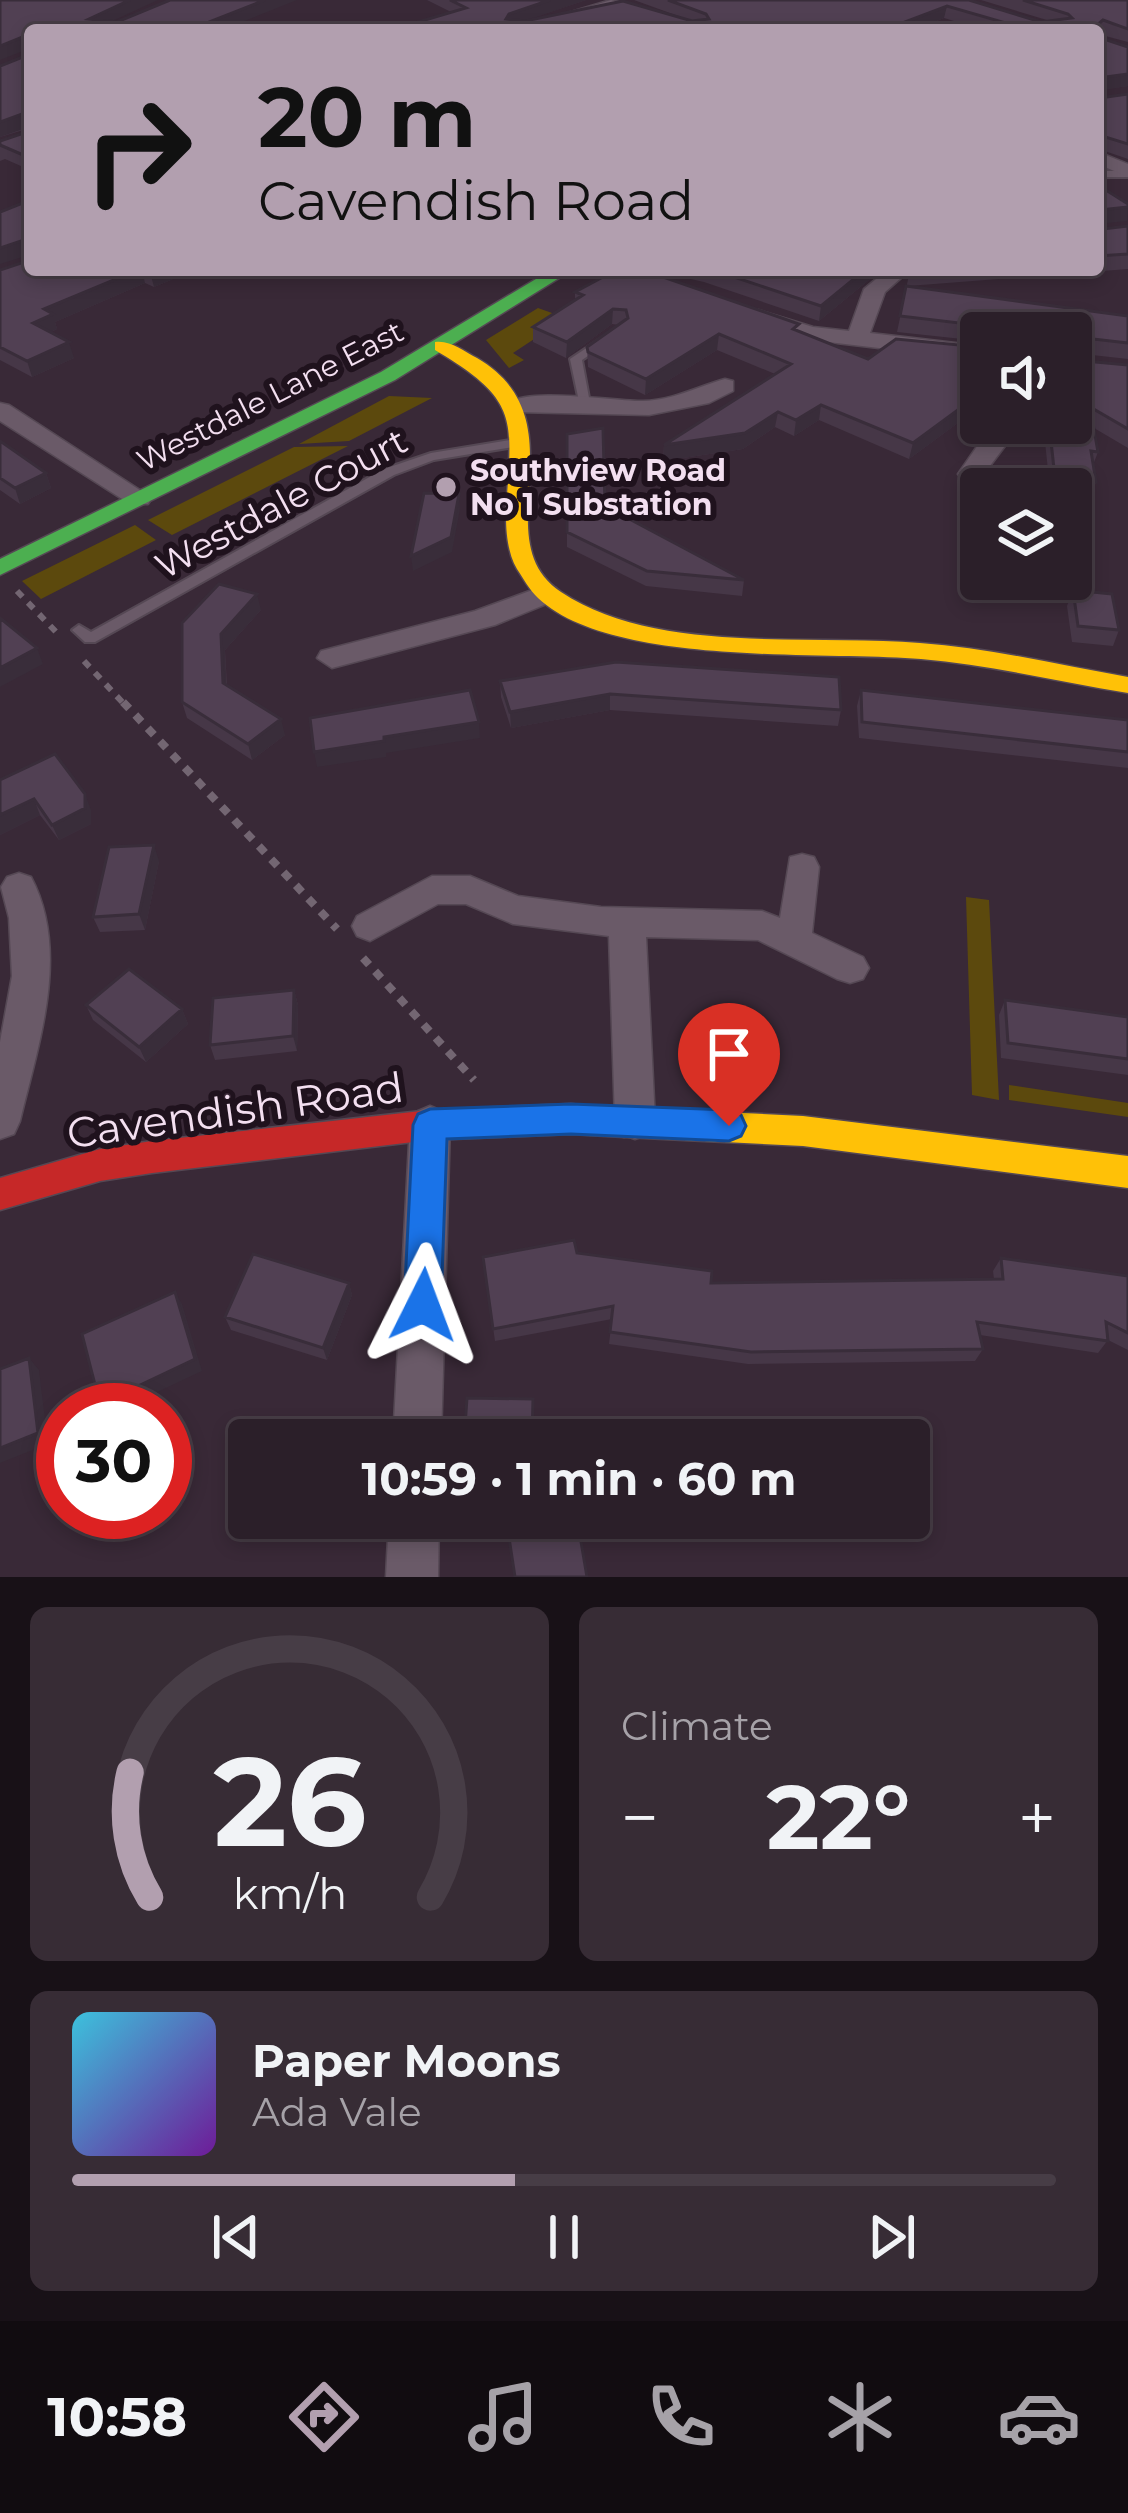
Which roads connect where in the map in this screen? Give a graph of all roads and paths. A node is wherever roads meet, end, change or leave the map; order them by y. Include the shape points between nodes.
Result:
1 (611, 2) edge
2 (636, 10) edge
3 (539, 24) edge
4 (553, 276) edge
5 (892, 276) edge
6 (734, 309) edge
7 (620, 330) edge
8 (857, 339) junction
9 (442, 346) junction
10 (960, 350) edge
11 (725, 386) dead end
12 (584, 403) junction
13 (516, 404) junction
14 (0, 410) edge
15 (521, 442) junction
16 (140, 498) junction
17 (0, 568) edge
18 (546, 593) junction
19 (20, 594) dead end
20 (79, 630) dead end
21 (332, 658) dead end
22 (1128, 685) edge
23 (802, 867) dead end
24 (19, 887) dead end
25 (627, 921) junction
26 (356, 937) junction
27 (788, 940) junction
28 (850, 968) dead end
29 (0, 1121) edge
30 (511, 1121) junction
31 (635, 1121) junction
32 (430, 1125) junction
33 (1128, 1172) edge
34 (0, 1193) edge
35 (418, 1419) edge
36 (413, 1539) edge
37 (412, 1577) edge

1 - 2 street
1 - 3 street
4 - 9 street, Westdale Lane East
5 - 8 street via 875,289
6 - 8 street
7 - 12 lane via 576,359
8 - 10 street
9 - 13 street via 479,363
9 - 16 street, Westdale Lane East
11 - 12 street via 670,408
12 - 13 street
13 - 15 street
14 - 16 street
15 - 18 street via 518,539 524,569
15 - 20 lane, Westdale Court via 389,472 90,639
16 - 17 street, Westdale Lane East
18 - 21 street via 485,618
18 - 22 street via 610,629 639,634 924,650
19 - 26 path
23 - 27 street via 797,926
24 - 29 street via 33,929 31,990
25 - 26 street via 513,910 470,890 432,890
25 - 27 street via 762,926
25 - 31 street
26 - 30 path
27 - 28 street
30 - 31 street, Cavendish Road
30 - 32 street, Cavendish Road
31 - 33 street, Cavendish Road via 803,1131
32 - 34 street, Cavendish Road via 100,1165
32 - 35 street
36 - 37 street

